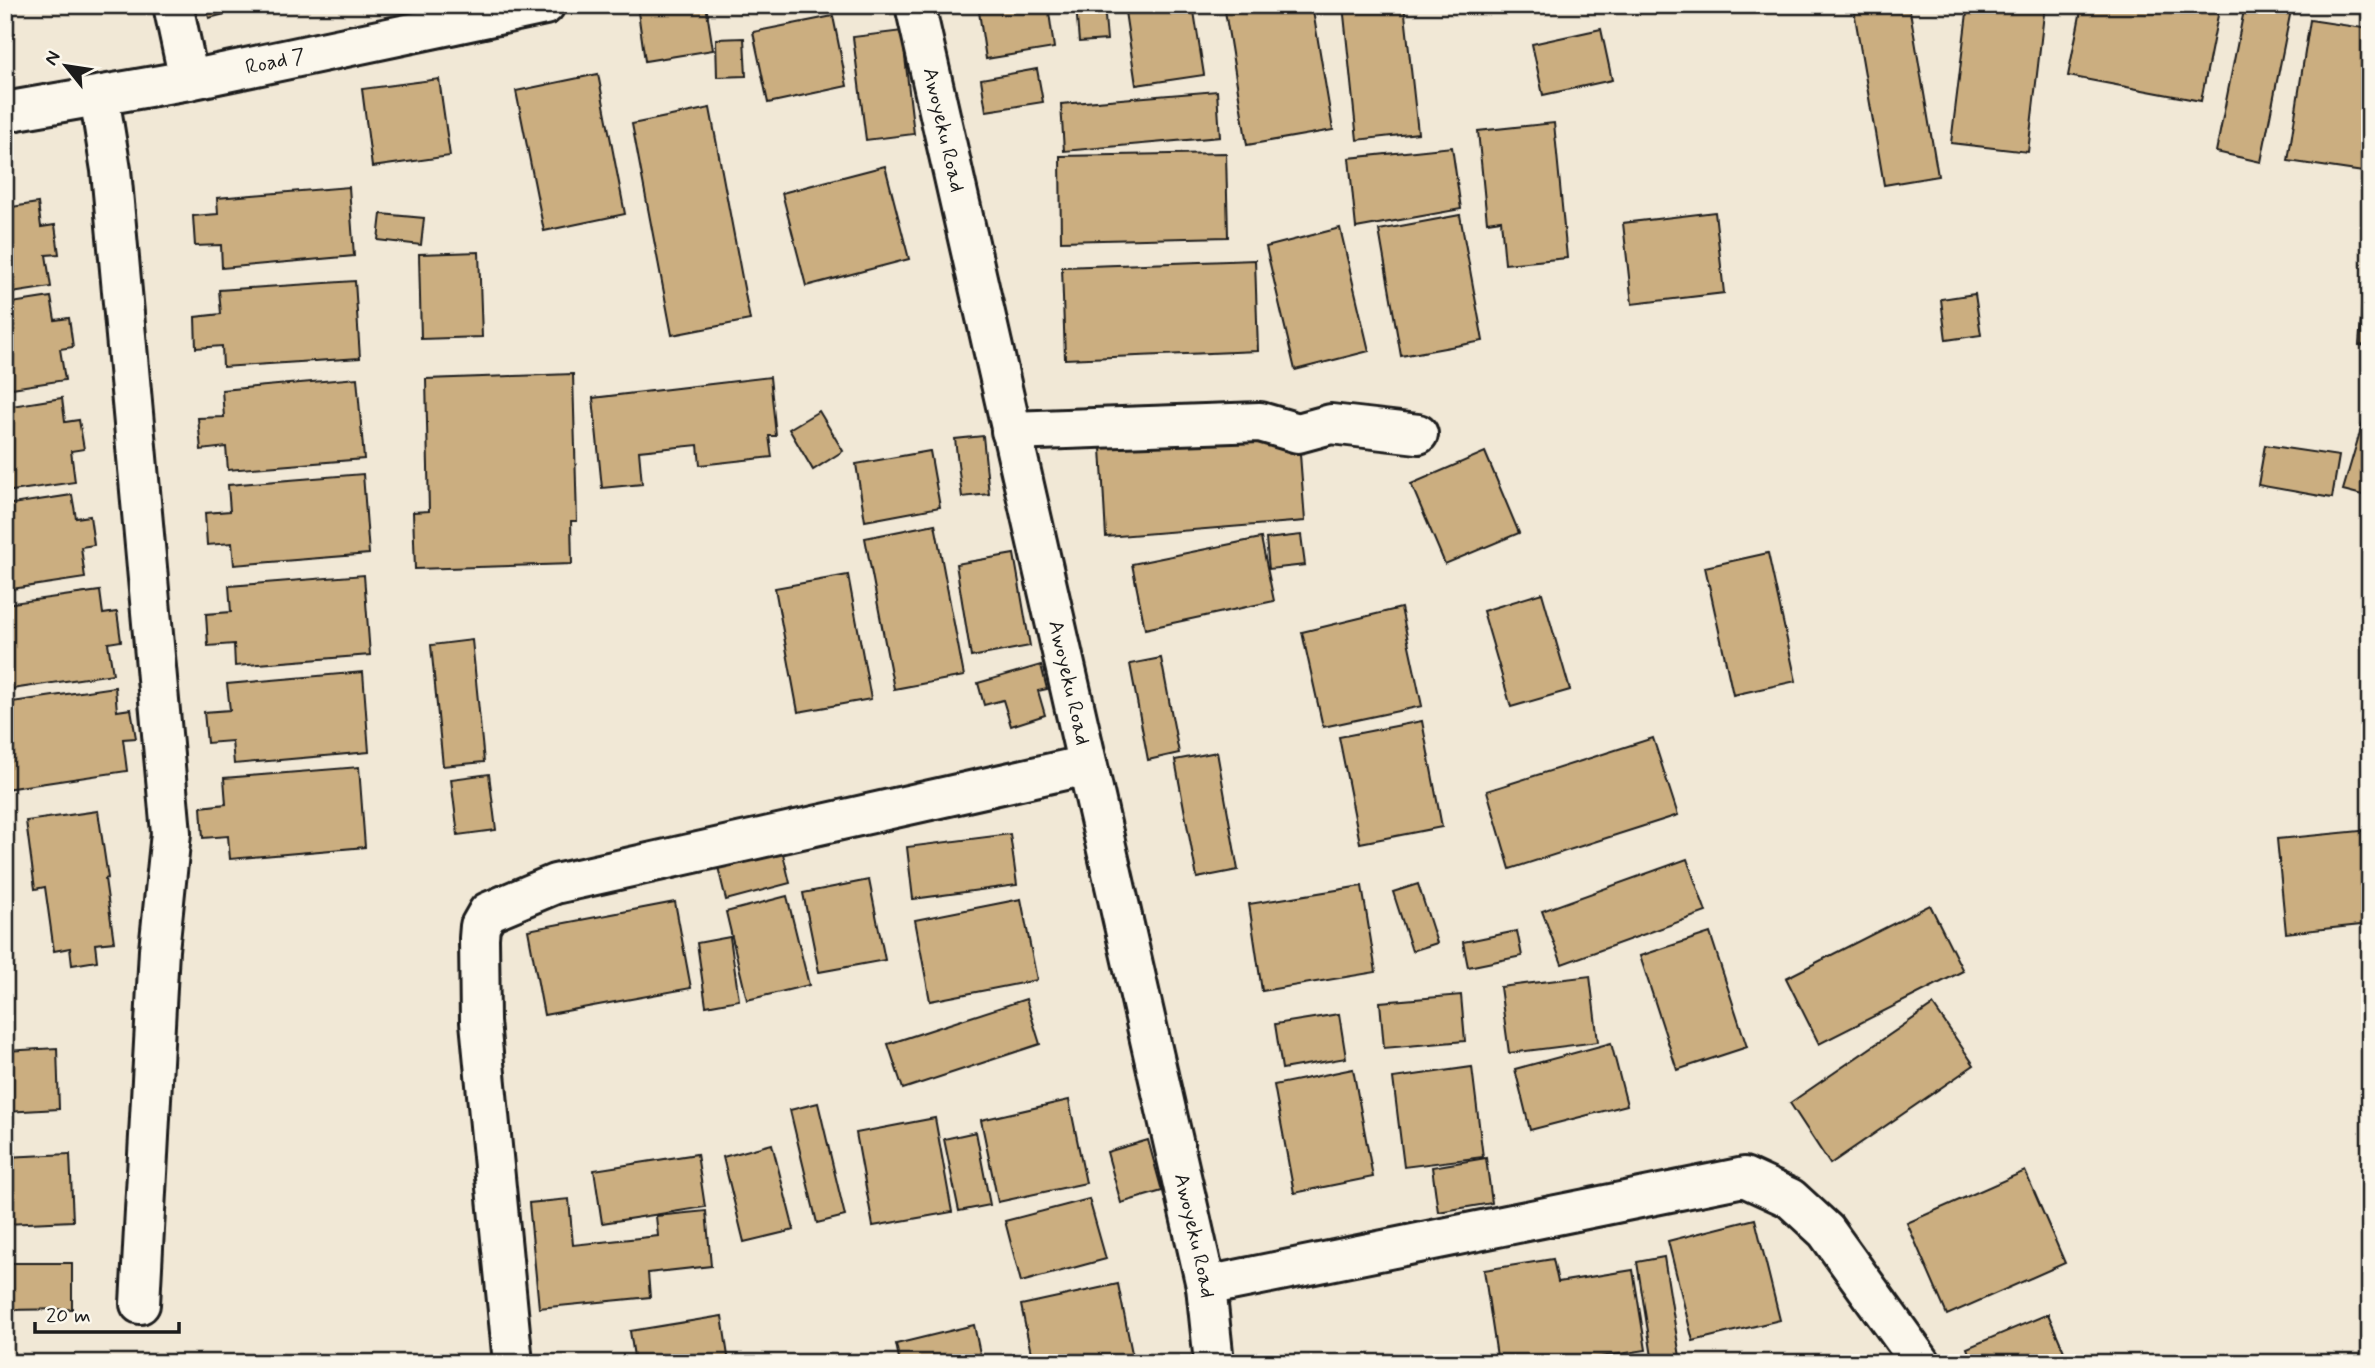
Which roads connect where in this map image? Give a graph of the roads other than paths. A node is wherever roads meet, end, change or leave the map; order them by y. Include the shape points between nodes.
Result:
1 (173, 5) edge
2 (545, 5) edge
3 (915, 5) edge
4 (400, 20) edge
5 (188, 80) junction
6 (99, 96) junction
7 (5, 113) edge
8 (1012, 431) junction
9 (1418, 434) dead end
10 (1087, 765) junction
11 (1206, 1286) junction
12 (140, 1304) dead end
13 (513, 1363) edge
14 (1214, 1363) edge
15 (1922, 1363) edge

1 - 5 street
2 - 4 street, Road 7
3 - 8 street, Awoyeku Road
4 - 5 street, Road 7
5 - 6 street, Road 7
6 - 7 street, Road 7
6 - 12 street via 111,170 171,833 159,950
8 - 9 street via 1260,422 1297,433 1331,424
8 - 10 street, Awoyeku Road
10 - 11 street, Awoyeku Road
10 - 13 street via 555,884 488,912 479,938 480,1022
11 - 14 street, Awoyeku Road
11 - 15 street via 1744,1177 1790,1198 1826,1231

